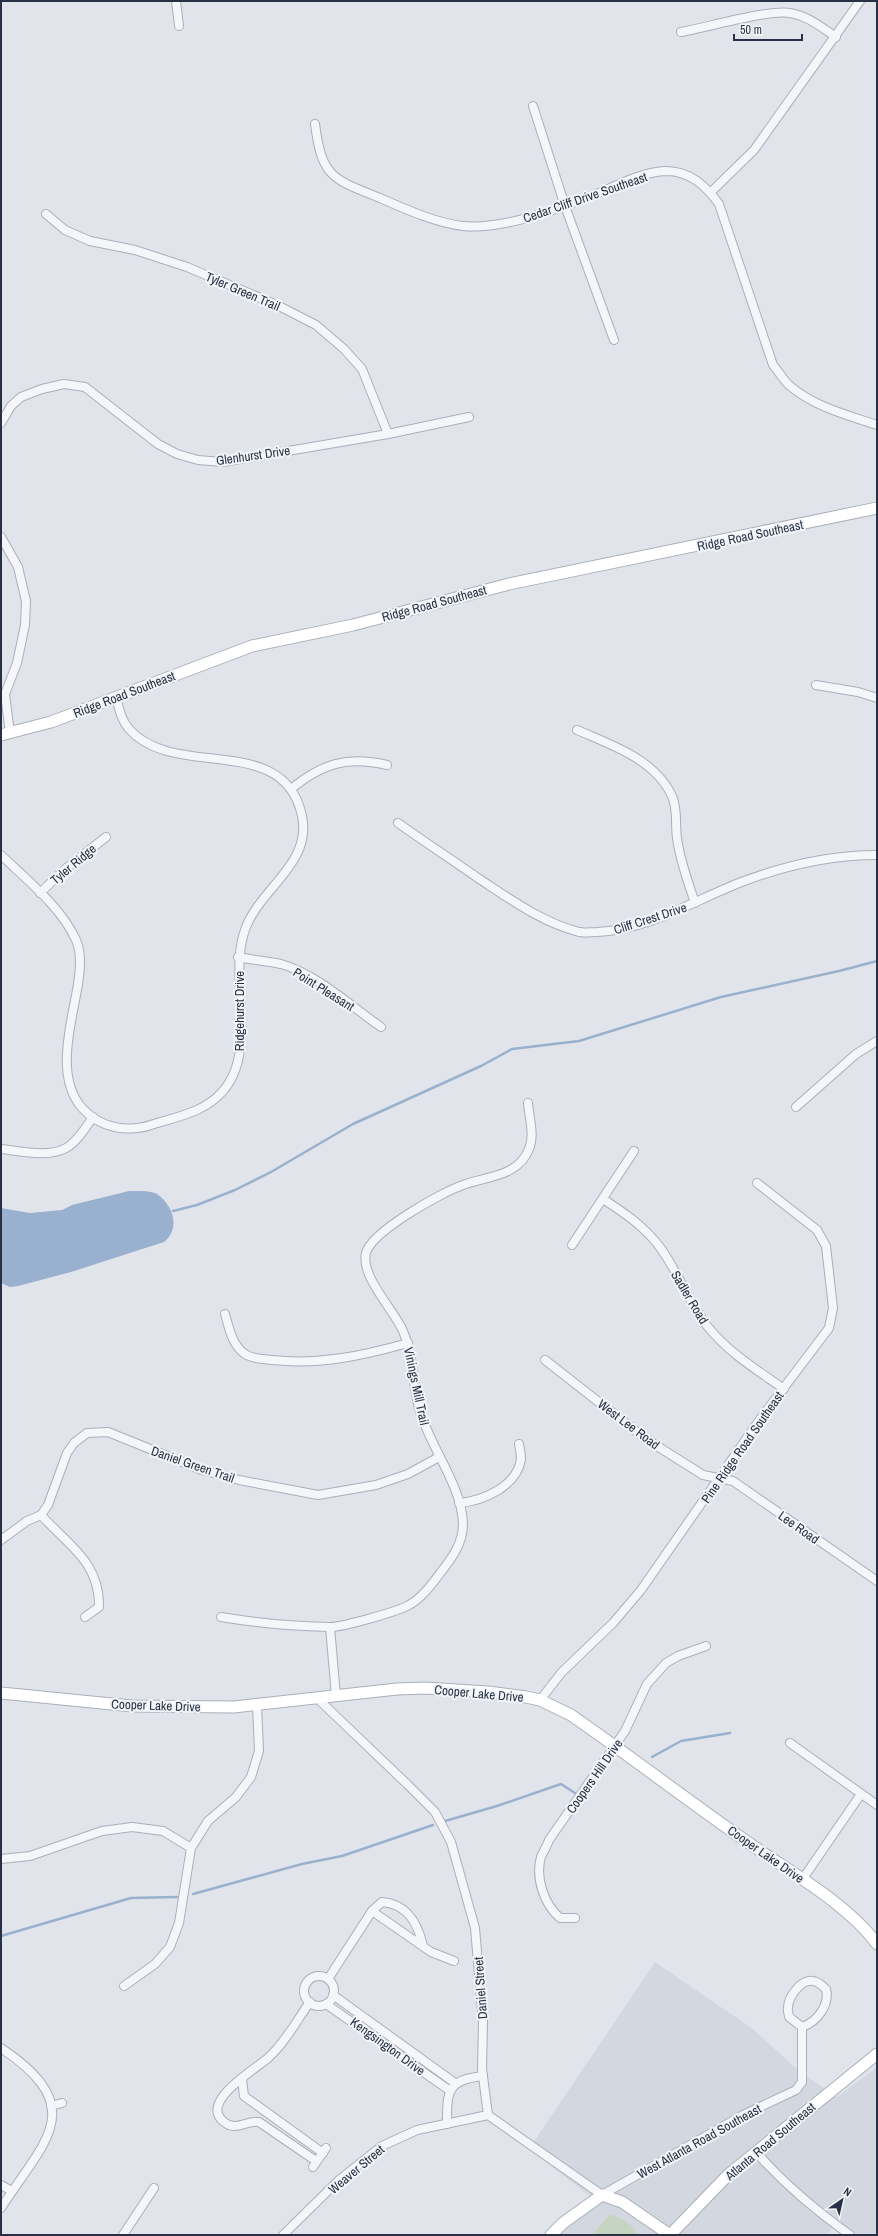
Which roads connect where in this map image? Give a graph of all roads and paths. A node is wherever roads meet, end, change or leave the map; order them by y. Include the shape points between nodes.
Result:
1 (176, 1) edge
2 (860, 1) edge
3 (179, 26) dead end
4 (681, 32) dead end
5 (836, 38) junction
6 (533, 106) dead end
7 (315, 124) dead end
8 (711, 192) junction
9 (565, 206) junction
10 (46, 214) dead end
11 (614, 340) dead end
12 (468, 417) dead end
13 (1, 423) edge
14 (877, 425) edge
15 (388, 434) junction
16 (877, 508) edge
17 (1, 537) edge
18 (816, 685) dead end
19 (116, 697) junction
20 (877, 698) edge
21 (577, 730) dead end
22 (6, 734) edge
23 (387, 765) dead end
24 (291, 788) junction
25 (398, 824) dead end
26 (106, 837) dead end
27 (1, 855) edge
28 (877, 855) edge
29 (40, 893) junction
30 (695, 903) junction
31 (238, 957) junction
32 (381, 1027) dead end
33 (877, 1041) edge
34 (528, 1103) dead end
35 (796, 1107) dead end
36 (93, 1117) junction
37 (1, 1149) edge
38 (634, 1151) dead end
39 (757, 1183) dead end
40 (603, 1199) junction
41 (572, 1245) dead end
42 (225, 1314) dead end
43 (408, 1343) junction
44 (545, 1360) dead end
45 (784, 1389) junction
46 (519, 1444) dead end
47 (439, 1457) junction
48 (720, 1478) junction
49 (459, 1504) junction
50 (41, 1515) junction
51 (1, 1540) edge
52 (877, 1580) edge
53 (85, 1617) dead end
54 (221, 1617) dead end
55 (330, 1627) junction
56 (706, 1646) dead end
57 (1, 1693) edge
58 (336, 1696) junction
59 (318, 1699) junction
60 (540, 1700) junction
61 (258, 1706) junction
62 (790, 1743) dead end
63 (615, 1746) junction
64 (861, 1794) junction
65 (877, 1805) edge
66 (191, 1848) junction
67 (1, 1859) edge
68 (802, 1880) junction
69 (372, 1911) junction
70 (575, 1918) dead end
71 (877, 1944) edge
72 (422, 1946) junction
73 (454, 1961) dead end
74 (328, 1979) junction
75 (124, 1986) dead end
76 (333, 1995) junction
77 (310, 2002) junction
78 (326, 2004) junction
79 (802, 2027) junction
80 (1, 2048) edge
81 (877, 2054) edge
82 (483, 2076) junction
83 (242, 2079) junction
84 (455, 2083) junction
85 (450, 2090) junction
86 (62, 2103) dead end
87 (51, 2106) junction
88 (488, 2115) junction
89 (447, 2124) junction
90 (756, 2152) junction
91 (1, 2185) edge
92 (154, 2188) dead end
93 (12, 2191) junction
94 (602, 2195) junction
95 (1, 2208) edge
96 (123, 2235) edge
97 (283, 2235) edge
98 (551, 2235) edge
99 (670, 2235) edge
100 (850, 2235) edge

1 - 3 street
2 - 5 street
4 - 5 street via 789,12 808,18
5 - 8 street via 754,150
6 - 9 street
7 - 9 street, Cedar Cliff Drive Southeast via 318,150 326,168 340,182 413,212 463,226 510,223
8 - 9 street, Cedar Cliff Drive Southeast via 688,175 666,171 645,175
8 - 14 street, Cedar Cliff Drive Southeast via 719,204 773,365 789,385 808,399 833,411
9 - 11 street
10 - 15 street, Tyler Green Trail via 65,230 90,241 135,250 187,267 277,305 316,325 344,349 362,370
12 - 15 street, Glenhurst Drive
13 - 15 street, Glenhurst Drive via 11,406 21,397 64,384 85,387 158,444 177,454 198,460 222,462
16 - 19 street, Ridge Road Southeast via 509,584 353,625 252,646
17 - 22 street via 18,567 26,601 25,625 17,663 5,694
18 - 20 street
19 - 22 street, Ridge Road Southeast via 51,722
19 - 24 street, Ridgehurst Drive via 120,715 129,729 150,746 175,753 266,769
21 - 30 street via 628,753 649,767 666,784 673,797 676,837
23 - 24 street via 370,761 348,761 326,766
24 - 31 street, Ridgehurst Drive via 302,815 304,828 299,854 251,916
25 - 30 street, Cliff Crest Drive via 516,904 550,922 580,932 609,932
26 - 29 street, Tyler Ridge
27 - 29 street, Ridgehurst Drive
28 - 30 street, Cliff Crest Drive via 831,858 787,866 738,883
29 - 36 street, Ridgehurst Drive via 77,941 80,954 79,978 66,1063 67,1077 70,1090 81,1107
31 - 32 street, Point Pleasant via 282,964 298,971
31 - 36 street, Ridgehurst Drive via 241,1034 239,1061 235,1074 219,1095 196,1110 143,1128 116,1128
33 - 35 street via 856,1054
34 - 43 street, Vinings Mill Trail via 530,1147 520,1163 507,1173 460,1186 432,1200 388,1228 367,1249 365,1263 371,1280 390,1306
36 - 37 street via 66,1148 48,1153
38 - 40 street
39 - 45 street, Pine Ridge Road Southeast via 817,1230 826,1246 833,1308 829,1328
40 - 41 street
40 - 45 street, Sadler Road via 636,1223 658,1246 693,1306 721,1343
42 - 43 street via 233,1340 245,1354 255,1358 280,1361 332,1360
43 - 47 street, Vinings Mill Trail via 419,1408
44 - 48 street, West Lee Road via 646,1439 703,1475
45 - 48 street, Pine Ridge Road Southeast
46 - 49 street via 521,1460 510,1481 486,1498
47 - 49 street, Vinings Mill Trail
47 - 50 street, Daniel Green Trail via 408,1474 376,1485 318,1495 279,1489 209,1472 108,1432 93,1432 87,1433 74,1443 67,1453 48,1505
48 - 52 street, Lee Road via 733,1481
48 - 60 street, Pine Ridge Road Southeast via 641,1590 613,1623 562,1672
49 - 55 street, Vinings Mill Trail via 463,1526 458,1548 423,1594 410,1605 397,1610
50 - 51 street via 27,1521
50 - 53 street via 79,1554 95,1576 99,1590 99,1607
54 - 55 street, Vinings Mill Trail via 262,1623
55 - 58 street
56 - 63 street, Coopers Hill Drive via 678,1656 657,1672 647,1684
57 - 61 street, Cooper Lake Drive via 132,1706
58 - 59 street, Cooper Lake Drive
58 - 60 street, Cooper Lake Drive via 425,1688 502,1693
59 - 61 street, Cooper Lake Drive
59 - 82 street, Daniel Street via 434,1812 451,1842 475,1928 480,1976
60 - 63 street, Cooper Lake Drive via 571,1715
61 - 66 street via 259,1751 251,1777 236,1797 208,1822
62 - 64 street
63 - 68 street, Cooper Lake Drive
63 - 70 street, Coopers Hill Drive via 549,1840 541,1858 543,1894 552,1910 560,1918
64 - 65 street
64 - 68 street
66 - 67 street via 163,1831 132,1827 102,1832 30,1856
66 - 75 street via 180,1923 170,1947 155,1964
68 - 71 street, Cooper Lake Drive via 843,1909
69 - 72 street
69 - 72 street via 382,1902 389,1902 404,1911 417,1925
69 - 74 street
72 - 73 street
74 - 76 street via 333,1987
74 - 77 street via 317,1976 308,1980 305,1992
76 - 78 street
76 - 84 street, Kengsington Drive
77 - 78 street
77 - 83 street via 268,2058
78 - 85 street, Kengsington Drive
79 - 79 street via 815,2018 825,2006 828,1997 826,1989 813,1981 806,1981 800,1986 788,2007 789,2017
79 - 94 street, West Atlanta Road Southeast via 802,2082 796,2090 743,2114
80 - 87 street via 36,2076 48,2094
81 - 90 street, Atlanta Road Southeast
82 - 84 street via 466,2078
82 - 88 street, Daniel Street
83 - 83 street via 229,2088 220,2100 218,2115 223,2121 234,2126 259,2122 315,2164 324,2150 244,2096
84 - 85 street
85 - 89 street
86 - 87 street
87 - 93 street via 53,2118 50,2133
88 - 89 street, Weaver Street
88 - 94 street
89 - 97 street, Weaver Street via 417,2130 382,2146 338,2181
90 - 99 street, Atlanta Road Southeast via 714,2188
90 - 100 street via 785,2184
91 - 93 street
92 - 96 street
93 - 95 street
94 - 98 street via 563,2223
94 - 99 street via 622,2202

